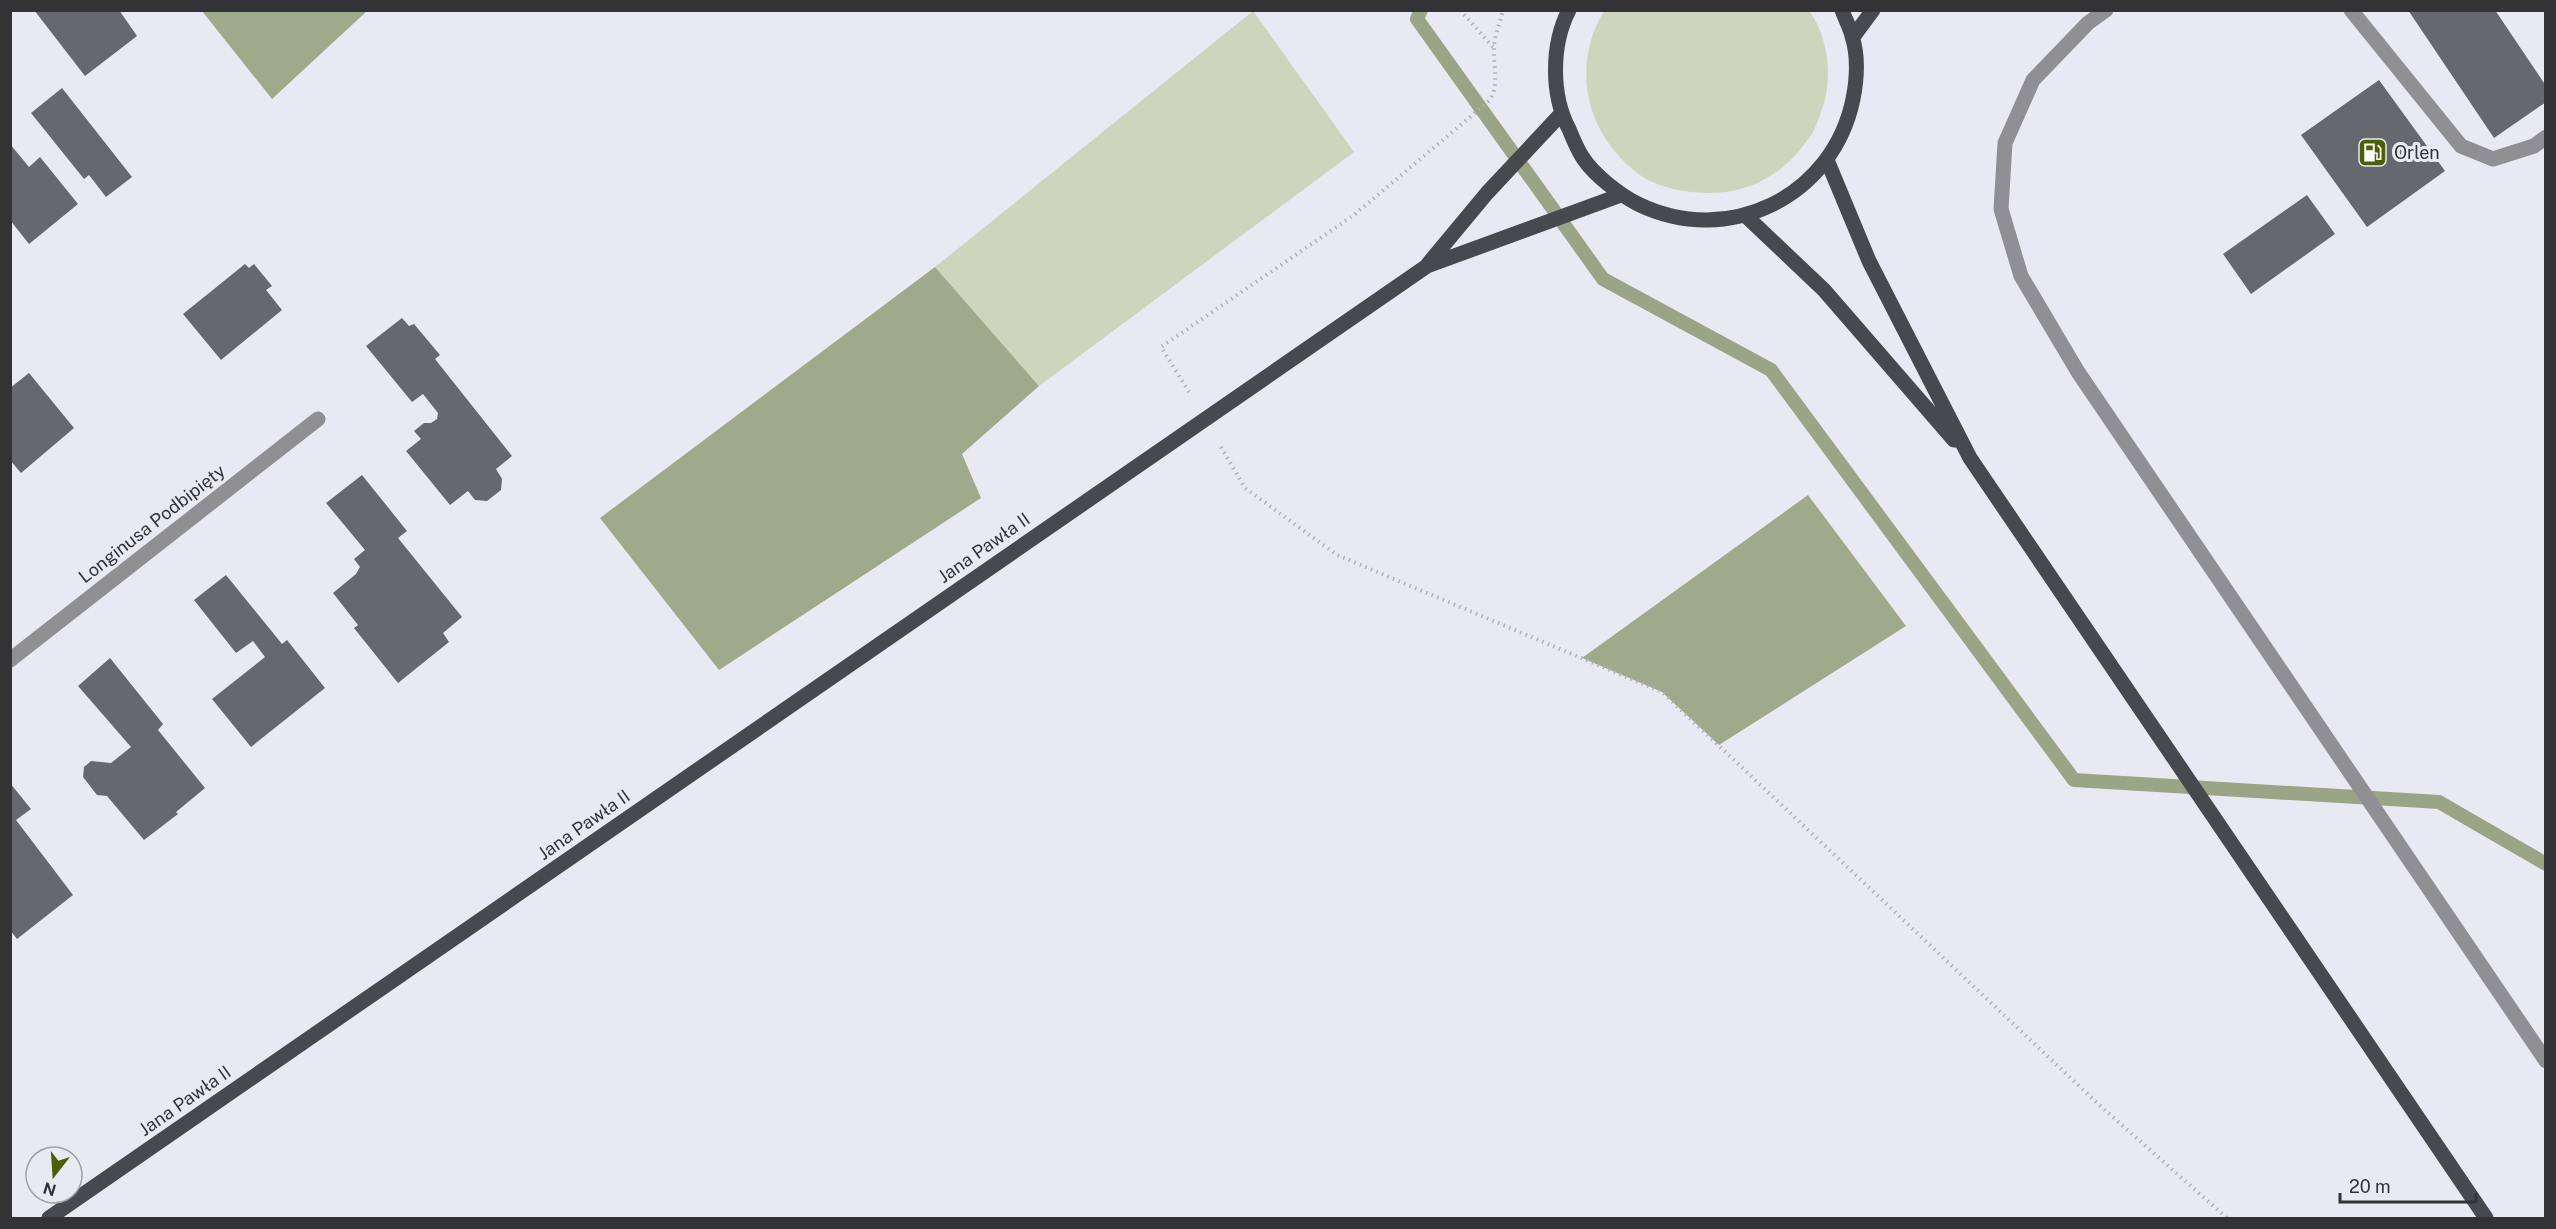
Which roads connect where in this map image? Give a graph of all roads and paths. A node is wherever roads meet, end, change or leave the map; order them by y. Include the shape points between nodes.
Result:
1 (1460, 10) edge
2 (1503, 10) edge
3 (1569, 10) edge
4 (1842, 10) edge
5 (1873, 10) edge
6 (2106, 10) edge
7 (2351, 10) edge
8 (1853, 37) junction
9 (1494, 47) junction
10 (1561, 114) junction
11 (2546, 137) edge
12 (1827, 160) junction
13 (1621, 195) junction
14 (1746, 216) junction
15 (1426, 266) junction
16 (318, 418) dead end
17 (1205, 419) junction
18 (1970, 458) junction
19 (10, 660) edge
20 (2546, 1061) edge
21 (49, 1218) edge
22 (2227, 1218) edge
23 (2486, 1218) edge

1 - 9 path
2 - 9 path
3 - 10 main road via 1555,67
4 - 8 main road
5 - 8 main road
6 - 20 street via 2088,23 2033,80 2005,143 2001,209 2021,276 2078,372
7 - 11 street via 2461,146 2493,159 2534,146
8 - 12 main road via 1856,80 1848,122
9 - 17 path via 1496,84 1489,101 1354,214 1161,347
10 - 13 main road via 1584,160
10 - 15 main road
12 - 14 main road via 1791,195
12 - 18 main road via 1869,261
13 - 14 main road via 1660,214 1703,221
13 - 15 main road
14 - 18 main road via 1824,290
15 - 17 main road, Jana Pawła II
16 - 19 street, Longinusa Podbipięty
17 - 21 main road, Jana Pawła II
17 - 22 path via 1245,488 1337,555 1662,692 2097,1103
18 - 23 main road

